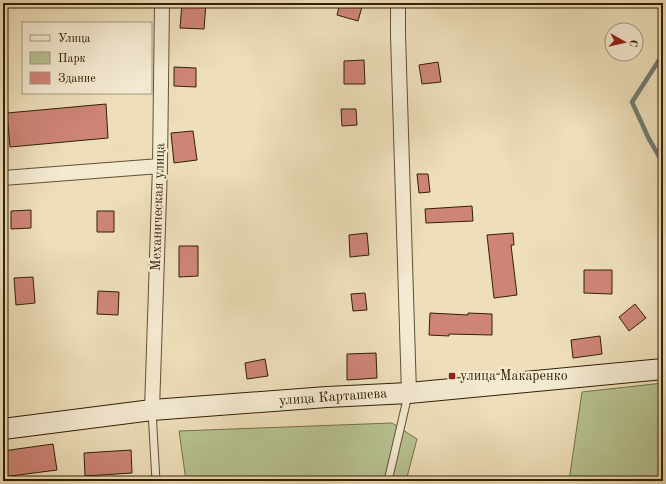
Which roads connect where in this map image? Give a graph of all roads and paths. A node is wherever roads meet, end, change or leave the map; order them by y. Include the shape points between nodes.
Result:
1 (162, 3) edge
2 (399, 3) edge
3 (160, 166) junction
4 (3, 178) edge
5 (663, 369) edge
6 (409, 393) junction
7 (152, 410) junction
8 (3, 429) edge
9 (156, 481) edge
10 (388, 481) edge

1 - 3 street, Механическая улица
2 - 6 street via 398,43
3 - 4 street
3 - 7 street, Механическая улица
5 - 6 main road, улица Карташева
6 - 7 main road, улица Карташева
6 - 10 lane
7 - 8 main road, улица Карташева
7 - 9 lane

